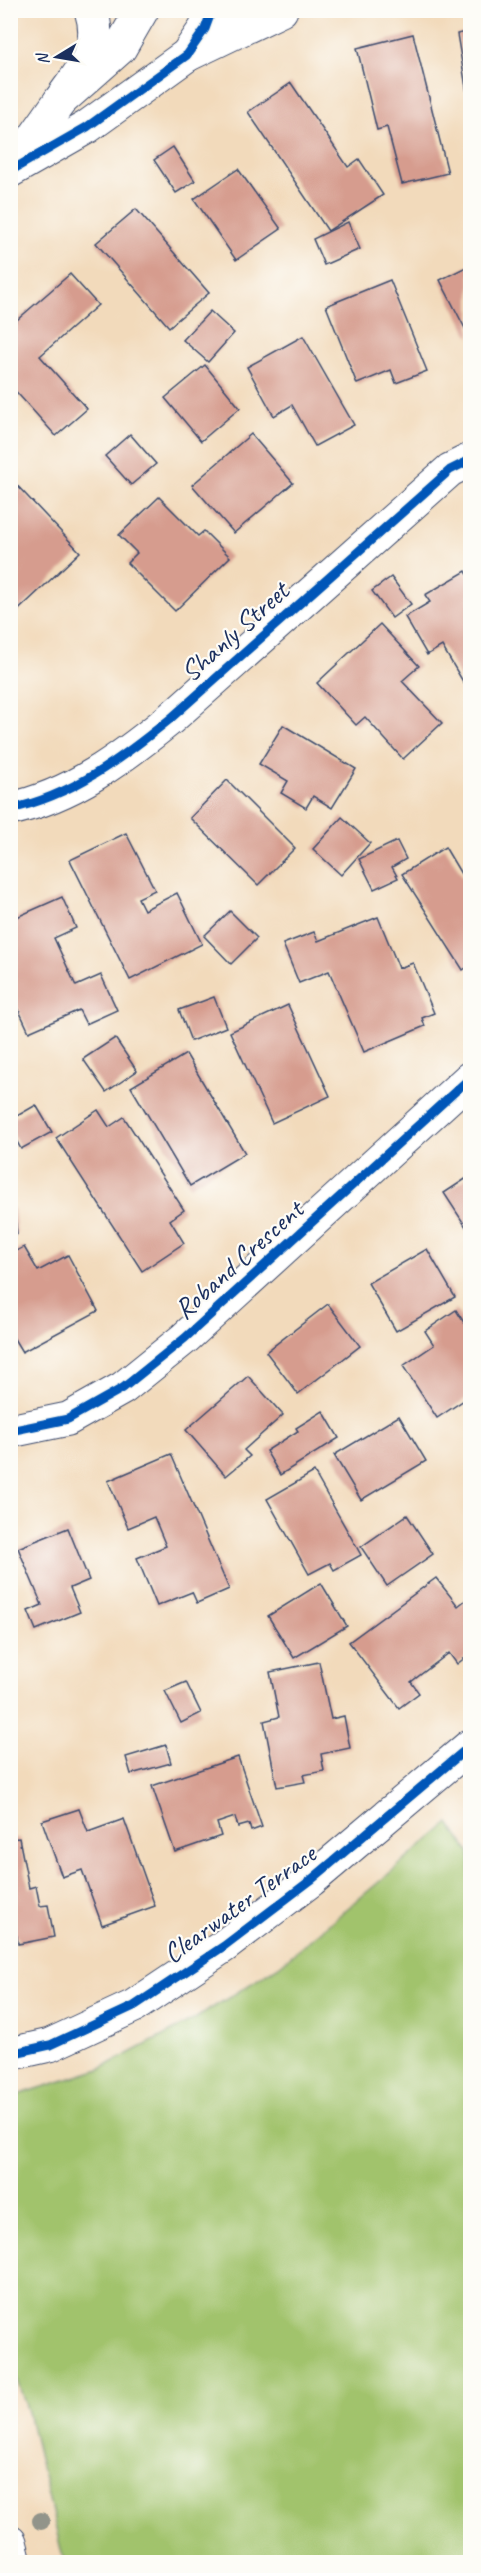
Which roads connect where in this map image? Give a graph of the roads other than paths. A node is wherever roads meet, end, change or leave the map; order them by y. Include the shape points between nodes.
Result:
1 (91, 10) edge
2 (142, 10) edge
3 (212, 10) edge
4 (281, 10) edge
5 (187, 55) junction
6 (60, 101) junction
7 (11, 171) edge
8 (471, 460) edge
9 (10, 809) edge
10 (471, 1078) edge
11 (10, 1431) edge
12 (471, 1746) edge
13 (10, 2054) edge
14 (10, 2542) edge
15 (15, 2562) edge

1 - 6 main road via 95,23 94,50
2 - 6 main road via 120,48
3 - 5 main road via 205,29
4 - 5 main road
5 - 7 main road via 87,127
6 - 7 main road
8 - 9 main road, Shanly Street via 450,470 129,752 73,788
10 - 11 main road, Roband Crescent via 185,1338 123,1388 68,1419
12 - 13 main road, Clearwater Terrace via 311,1880 224,1946 134,2006 51,2045
14 - 15 main road

